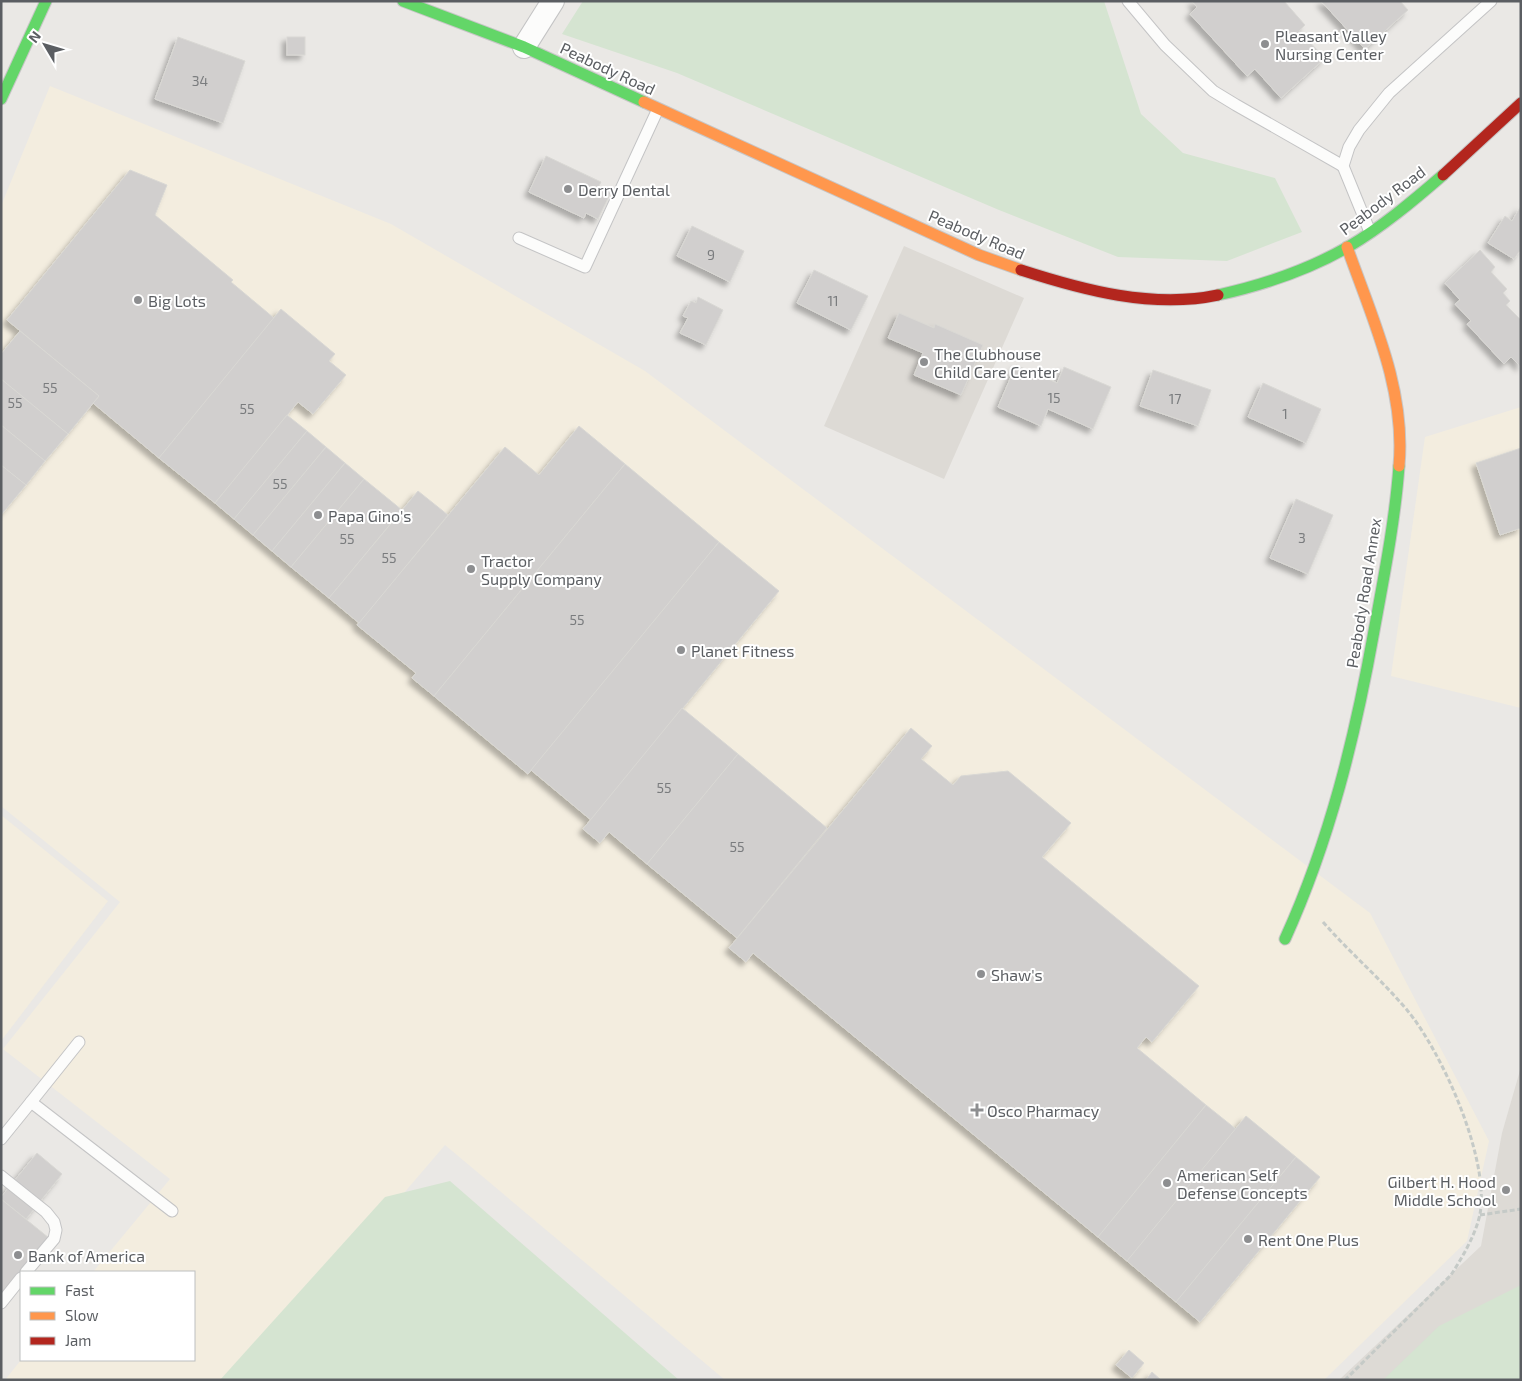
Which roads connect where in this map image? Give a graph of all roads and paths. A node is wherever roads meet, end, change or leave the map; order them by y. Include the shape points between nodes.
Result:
1 (46, 1) edge
2 (403, 1) edge
3 (553, 1) edge
4 (1128, 1) edge
5 (1491, 1) edge
6 (524, 47) junction
7 (1, 99) edge
8 (1521, 103) edge
9 (658, 109) junction
10 (1343, 166) junction
11 (1370, 232) junction
12 (520, 238) dead end
13 (1346, 247) junction
14 (1304, 900) junction
15 (1285, 939) dead end
16 (79, 1042) dead end
17 (31, 1102) junction
18 (1, 1138) edge
19 (1, 1176) edge
20 (1521, 1209) edge
21 (172, 1211) dead end
22 (1480, 1215) junction
23 (27, 1271) edge
24 (20, 1279) edge
25 (1, 1302) edge
26 (1345, 1380) edge

1 - 7 street
2 - 6 street, Peabody Road
3 - 6 street
4 - 10 lane via 1165,45 1213,90
5 - 10 lane via 1380,103 1349,147
6 - 9 street, Peabody Road
8 - 11 street, Peabody Road via 1418,196
9 - 12 lane via 585,267
9 - 13 street, Peabody Road via 979,255 1085,288 1152,300 1198,298 1270,280
10 - 11 lane
11 - 13 street, Peabody Road
13 - 14 street, Peabody Road Annex via 1391,378 1398,409 1401,450 1382,593 1354,733 1337,804
14 - 15 street, Peabody Road Annex
14 - 22 path via 1408,1011 1436,1055 1458,1102 1475,1154 1482,1198
16 - 17 lane
17 - 18 lane
17 - 21 lane
19 - 23 lane via 54,1222 54,1239
20 - 22 path
22 - 26 path via 1463,1256 1451,1275
24 - 25 lane

